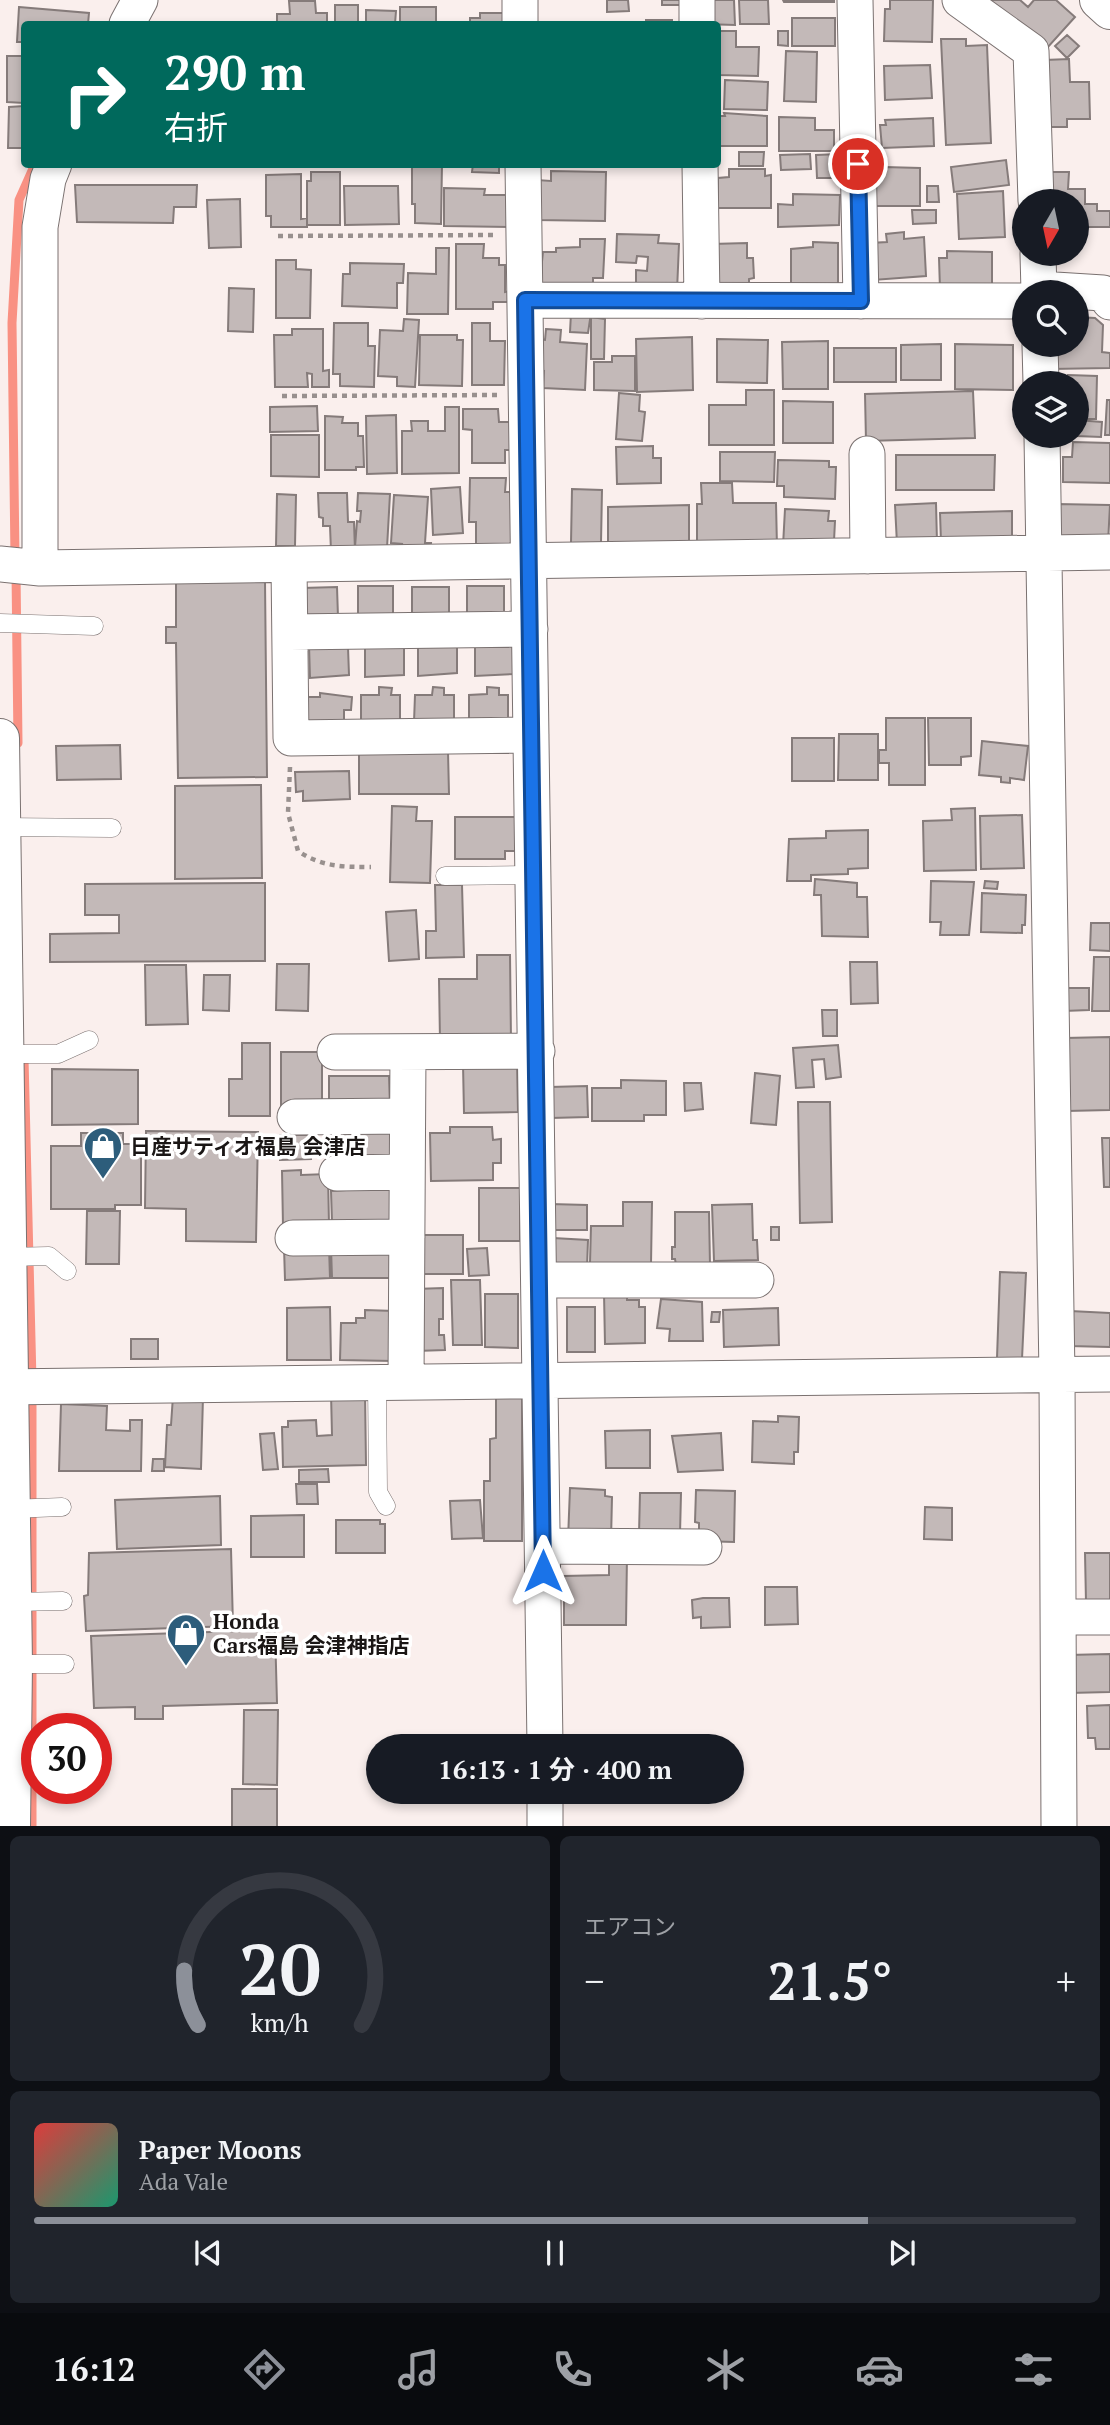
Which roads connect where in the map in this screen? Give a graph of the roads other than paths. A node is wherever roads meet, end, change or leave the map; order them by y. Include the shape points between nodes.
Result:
1 (140, 0) edge
2 (520, 0) edge
3 (697, 0) edge
4 (855, 0) edge
5 (960, 0) edge
6 (1099, 0) edge
7 (1110, 10) edge
8 (129, 21) edge
9 (520, 21) edge
10 (697, 21) edge
11 (52, 168) edge
12 (523, 168) edge
13 (700, 168) edge
14 (1036, 189) edge
15 (1089, 293) edge
16 (1012, 295) edge
17 (525, 300) junction
18 (702, 301) junction
19 (861, 301) junction
20 (1110, 302) edge
21 (1042, 448) edge
22 (867, 454) dead end
23 (1110, 552) edge
24 (1045, 554) junction
25 (868, 556) junction
26 (528, 561) junction
27 (0, 564) edge
28 (289, 565) junction
29 (40, 568) junction
30 (0, 623) edge
31 (93, 626) dead end
32 (530, 629) junction
33 (290, 632) junction
34 (531, 735) junction
35 (0, 738) edge
36 (1, 827) edge
37 (112, 828) dead end
38 (534, 875) junction
39 (445, 876) dead end
40 (89, 1040) dead end
41 (537, 1051) junction
42 (335, 1052) dead end
43 (408, 1052) junction
44 (4, 1054) junction
45 (295, 1116) dead end
46 (407, 1116) junction
47 (337, 1172) dead end
48 (407, 1172) junction
49 (407, 1237) junction
50 (293, 1238) dead end
51 (7, 1256) junction
52 (67, 1272) dead end
53 (540, 1280) junction
54 (756, 1280) dead end
55 (1110, 1374) edge
56 (1057, 1375) junction
57 (542, 1381) junction
58 (391, 1382) junction
59 (19, 1387) edge
60 (386, 1506) dead end
61 (55, 1507) dead end
62 (10, 1509) junction
63 (543, 1546) junction
64 (704, 1547) dead end
65 (1059, 1617) junction
66 (1110, 1618) edge
67 (29, 1663) junction
68 (65, 1664) dead end
69 (545, 1734) edge
70 (545, 1804) edge
71 (11, 1826) edge
72 (545, 1826) edge
73 (1059, 1826) edge

1 - 8 street
2 - 9 street
3 - 10 street
4 - 19 street
5 - 14 street via 1031,51
6 - 7 main road
11 - 29 street via 40,227
12 - 17 street
13 - 18 street
15 - 20 street via 1103,293
16 - 19 street
17 - 18 street
17 - 26 street
18 - 19 street
21 - 24 street
22 - 25 street
23 - 24 street
24 - 25 street
24 - 56 street
25 - 26 street
26 - 28 street
26 - 32 street
27 - 29 street
28 - 29 street
28 - 33 street
30 - 31 lane
32 - 33 street
32 - 34 street
33 - 34 street via 291,738
34 - 38 street
35 - 36 main road
36 - 37 lane
36 - 44 main road
38 - 39 lane
38 - 41 street
40 - 44 lane via 58,1054
41 - 43 street
41 - 53 street
42 - 43 street
43 - 46 street
44 - 51 main road
45 - 46 street
46 - 48 street
47 - 48 street
48 - 49 street
49 - 50 street
49 - 58 street
51 - 52 lane via 49,1256
51 - 59 main road
53 - 54 street
53 - 57 street
55 - 56 street
56 - 57 street
56 - 65 street
57 - 58 street
57 - 63 street
58 - 59 street
58 - 60 lane via 378,1492
59 - 62 main road
61 - 62 lane
62 - 67 main road via 40,1601
63 - 64 street
63 - 69 street
65 - 66 street
65 - 73 street
67 - 68 lane
67 - 71 main road
70 - 72 street

